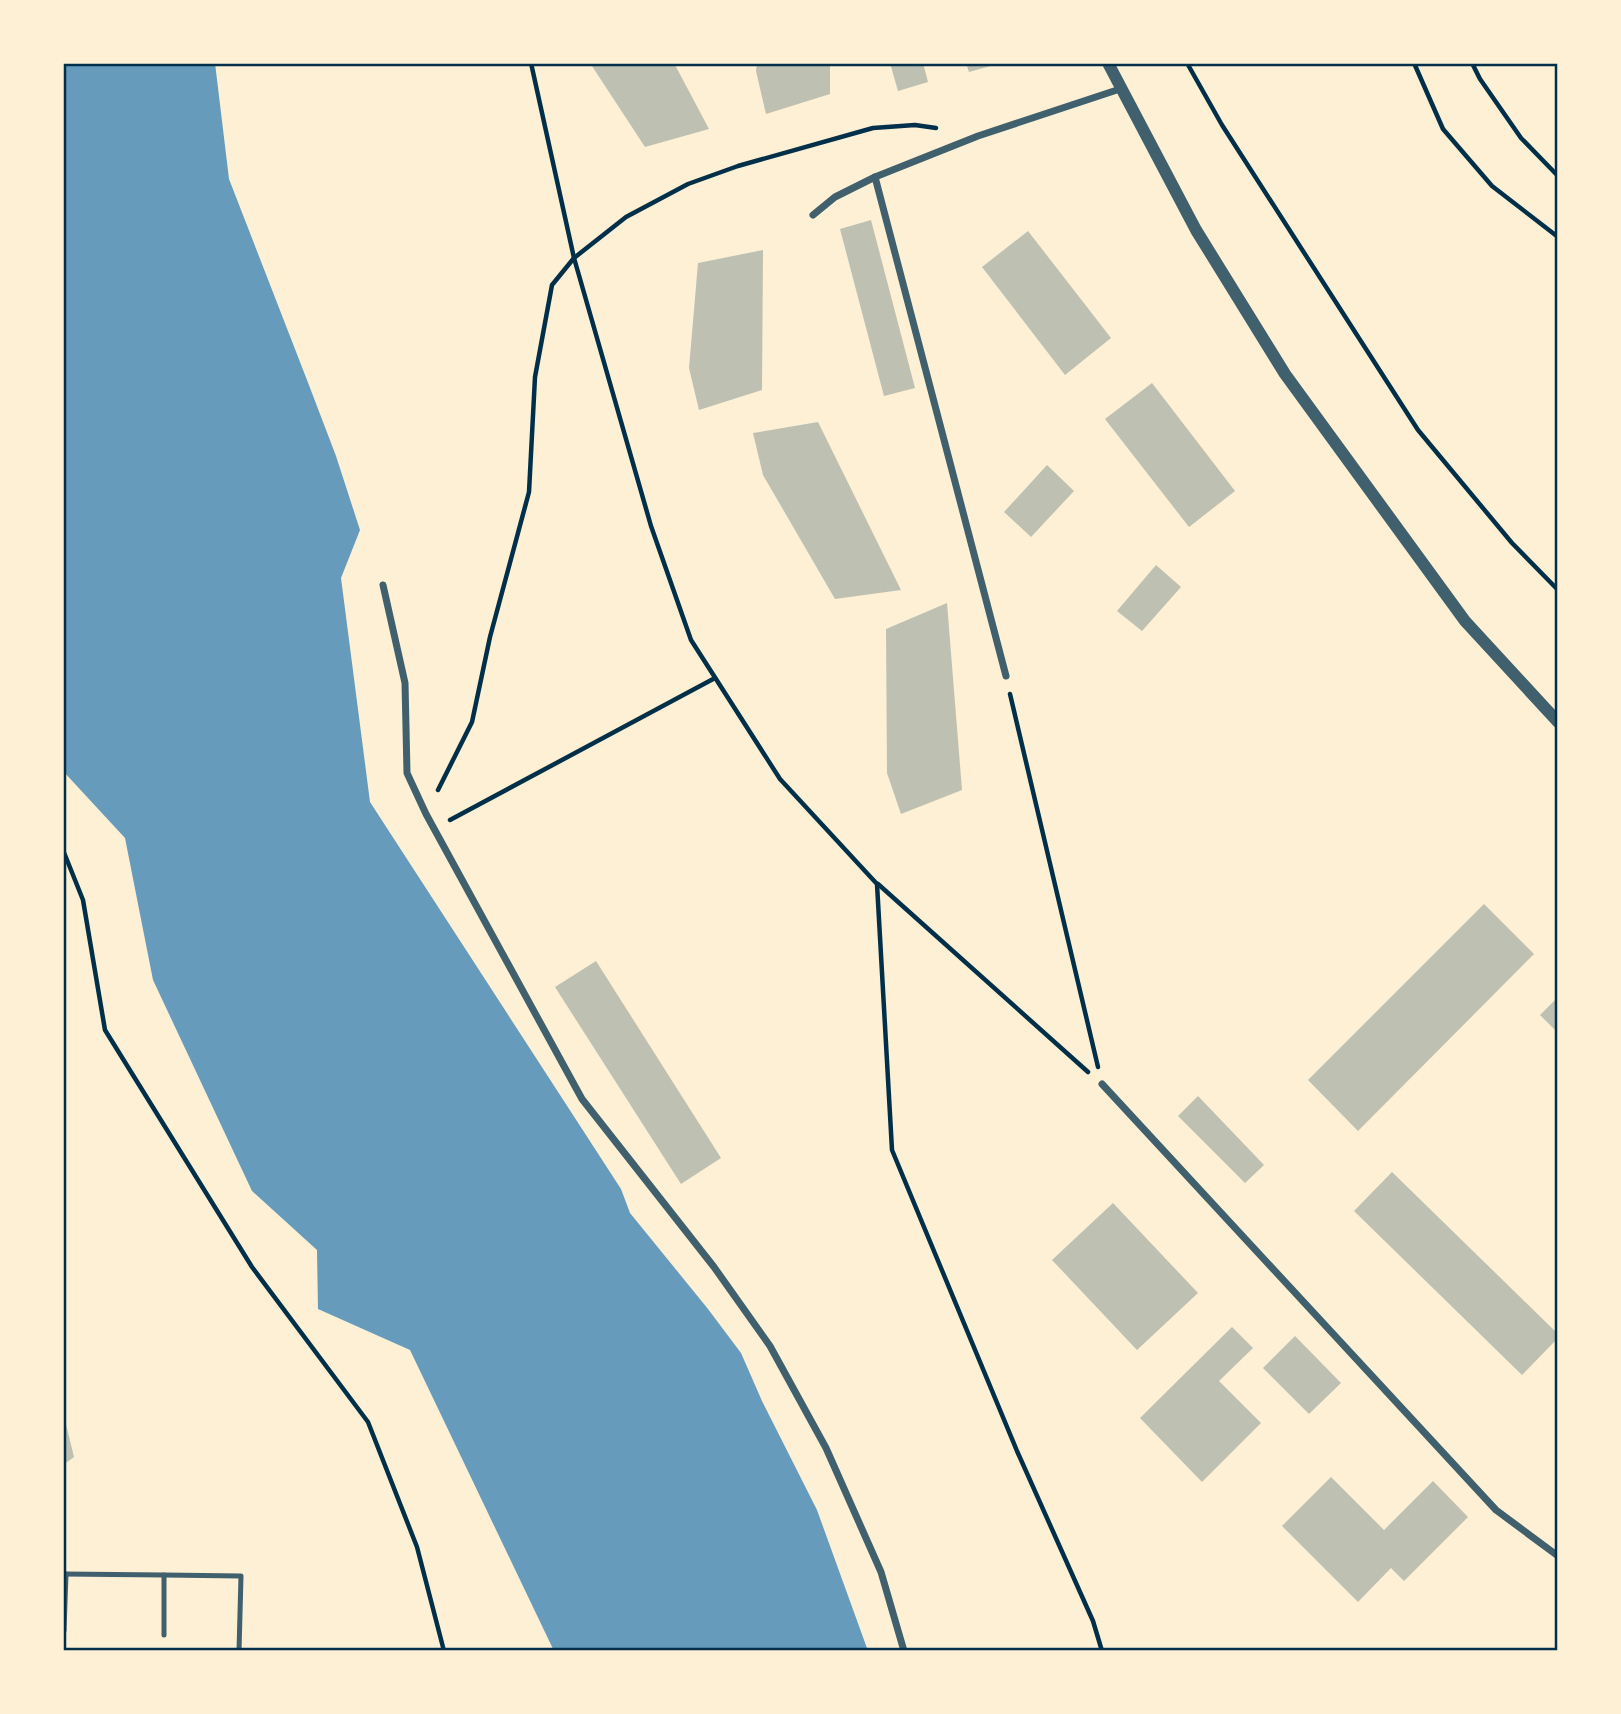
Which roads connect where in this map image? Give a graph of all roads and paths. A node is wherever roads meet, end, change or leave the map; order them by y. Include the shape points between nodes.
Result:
1 (531, 63) edge
2 (1108, 63) edge
3 (1187, 63) edge
4 (1414, 63) edge
5 (1472, 63) edge
6 (1120, 89) junction
7 (978, 135) junction
8 (1558, 176) edge
9 (875, 177) junction
10 (814, 215) dead end
11 (1558, 237) edge
12 (574, 258) junction
13 (383, 584) dead end
14 (1558, 590) edge
15 (1006, 676) joint
16 (715, 678) junction
17 (1558, 722) edge
18 (426, 814) junction
19 (434, 828) junction
20 (63, 850) edge
21 (877, 884) junction
22 (1102, 1084) junction
23 (1558, 1556) edge
24 (64, 1574) edge
25 (164, 1575) junction
26 (64, 1631) edge
27 (164, 1635) dead end
28 (239, 1651) edge
29 (444, 1651) edge
30 (904, 1651) edge
31 (1102, 1651) edge

1 - 12 path
2 - 6 street
3 - 14 path via 1418,430
4 - 11 path via 1443,129 1492,186
5 - 8 path via 1521,138
6 - 7 street
6 - 17 street via 1196,230 1285,374 1465,621
7 - 9 street
7 - 12 path via 915,125 873,128 738,166 688,184 625,217
9 - 10 street via 835,197
9 - 15 street
12 - 16 path via 651,526 691,640
12 - 18 path via 552,285 536,377 529,492 472,722
13 - 18 street via 405,684 407,773
15 - 22 path
16 - 19 path
16 - 21 path via 780,779
18 - 19 street
19 - 30 street via 582,1099 770,1346 826,1448 876,1559
20 - 29 path via 83,900 105,1030 252,1267 368,1422 417,1546
21 - 22 path
21 - 31 path via 892,1150
22 - 23 street via 1496,1510
24 - 25 lane
24 - 26 lane
25 - 27 lane
25 - 28 lane via 241,1576

